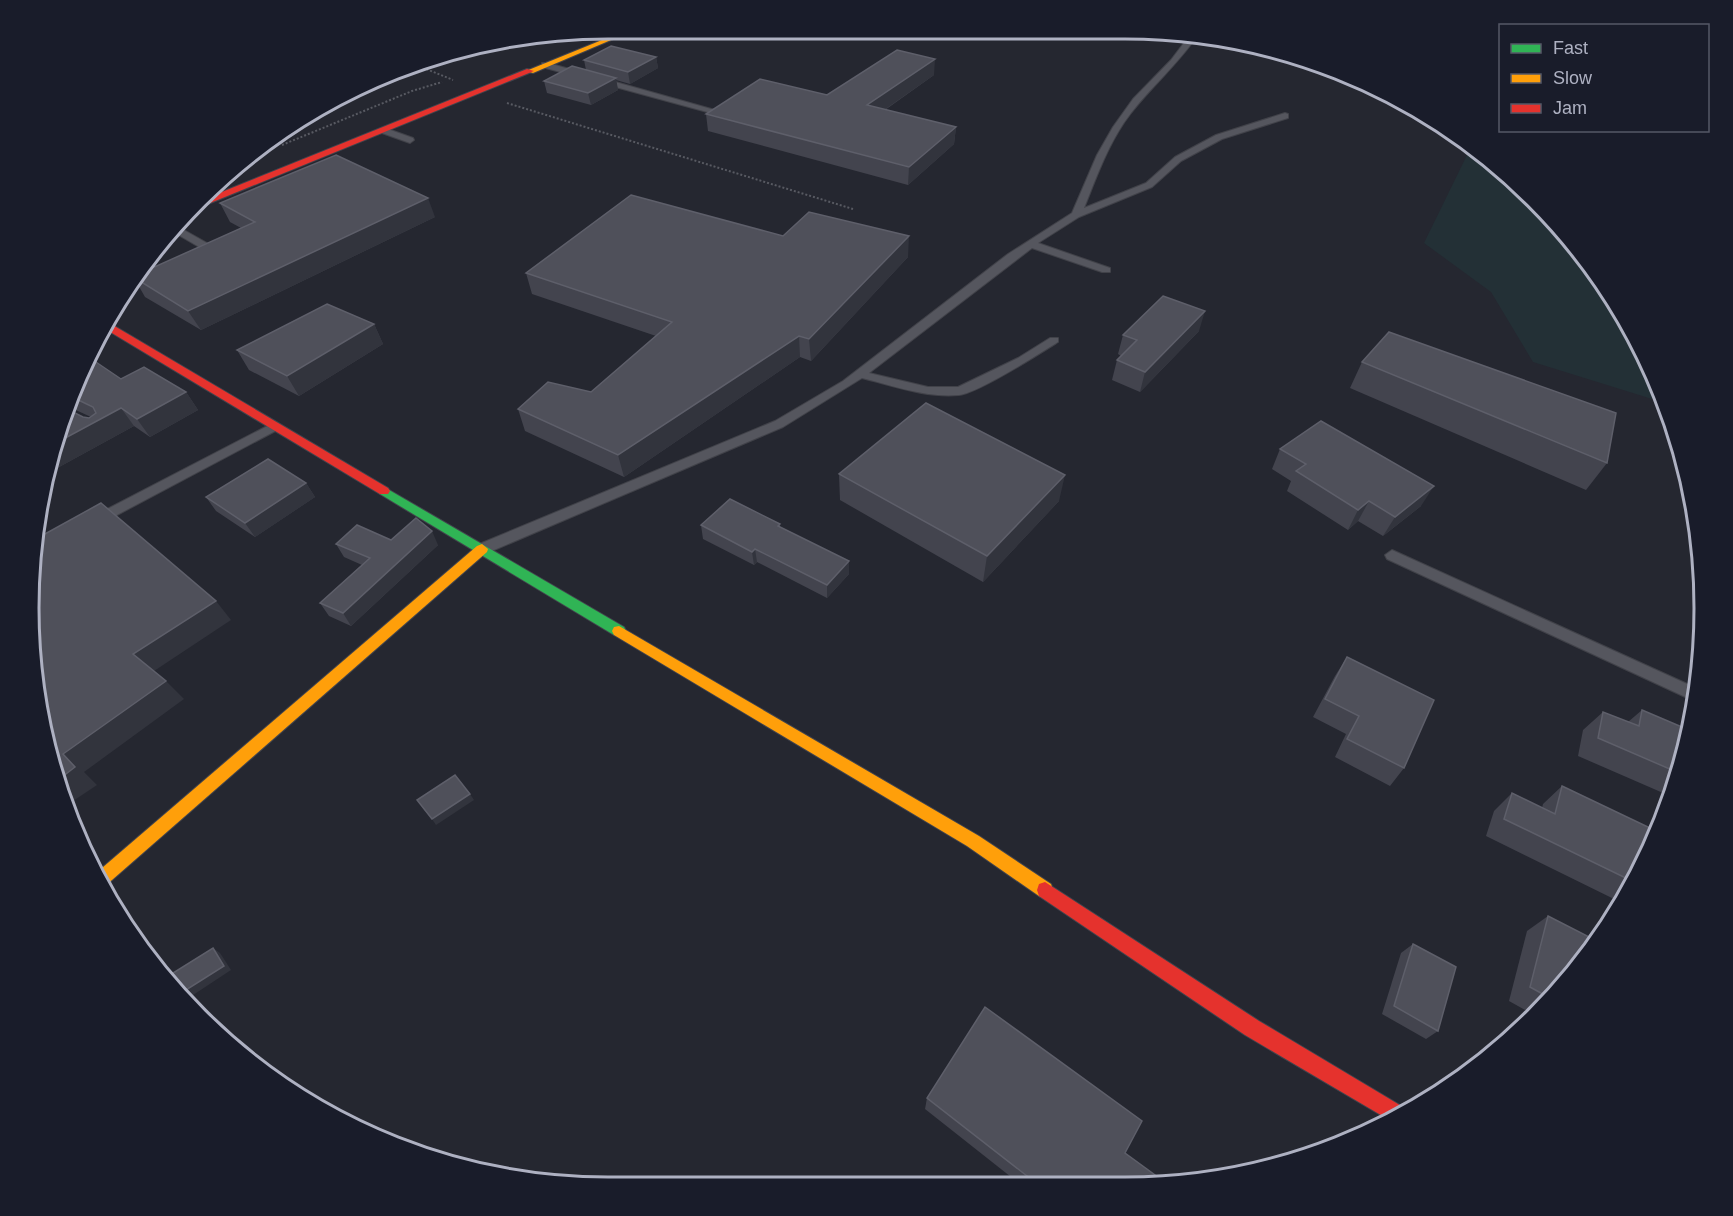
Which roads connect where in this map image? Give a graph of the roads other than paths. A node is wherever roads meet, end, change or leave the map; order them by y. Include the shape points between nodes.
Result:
1 (608, 39) edge
2 (1189, 43) edge
3 (545, 65) junction
4 (725, 114) edge
5 (1285, 116) dead end
6 (385, 131) junction
7 (410, 140) dead end
8 (214, 199) edge
9 (1076, 215) junction
10 (181, 232) edge
11 (1030, 244) junction
12 (210, 249) edge
13 (1106, 270) dead end
14 (112, 329) edge
15 (1054, 340) dead end
16 (860, 374) junction
17 (275, 426) junction
18 (84, 526) edge
19 (482, 549) junction
20 (1392, 555) dead end
21 (1687, 692) edge
22 (106, 875) edge
23 (1392, 1110) edge

1 - 3 street
2 - 9 lane via 1135,101 1108,142
3 - 4 lane
3 - 6 street
5 - 9 lane via 1219,137 1178,159 1149,185
6 - 7 lane
6 - 8 street
9 - 11 lane
10 - 12 lane
11 - 13 lane
11 - 16 lane
14 - 17 street
15 - 16 lane via 960,391 928,391
16 - 19 lane via 779,424
17 - 18 lane
17 - 19 street
19 - 22 street
19 - 23 street via 973,841 1252,1028
20 - 21 lane

